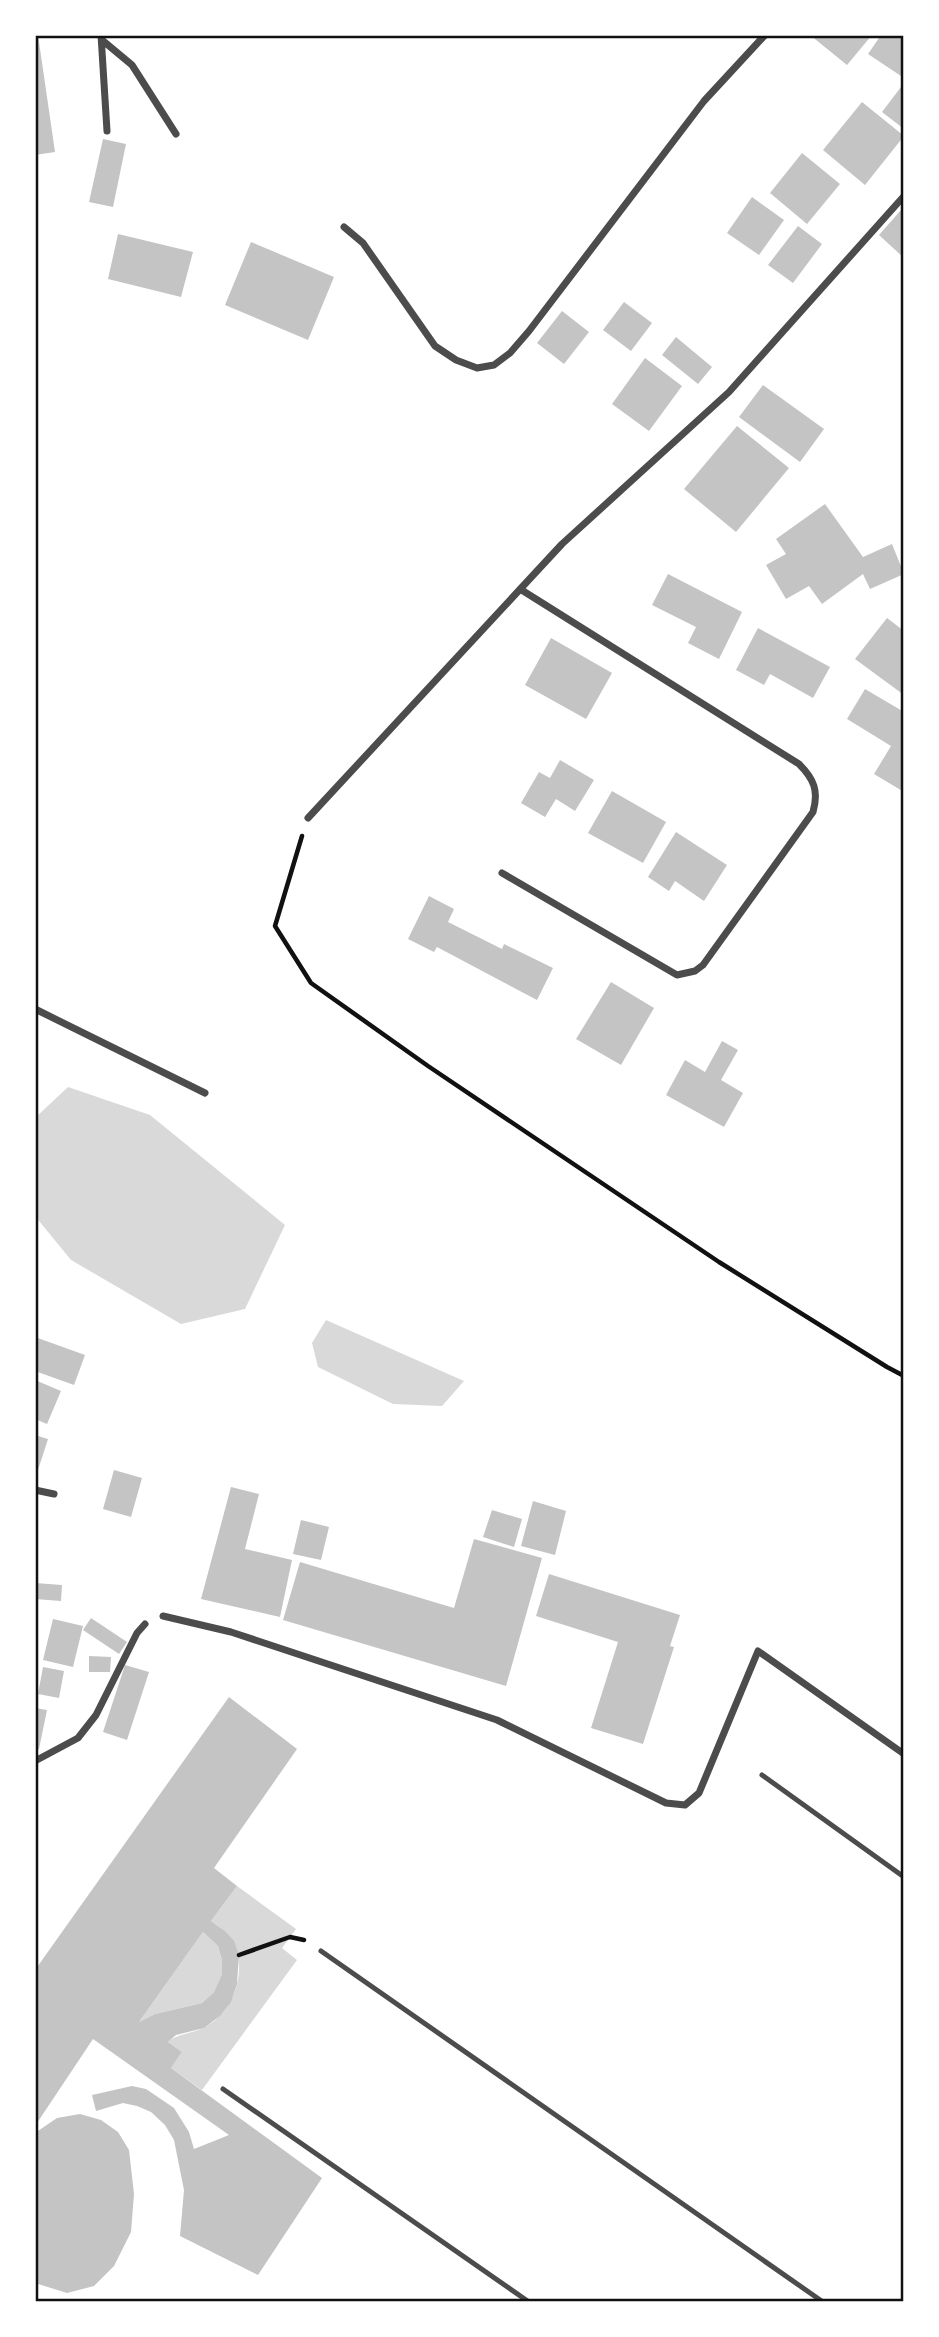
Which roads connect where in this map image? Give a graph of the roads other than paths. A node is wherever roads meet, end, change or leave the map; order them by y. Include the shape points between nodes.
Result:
1 (765, 35) edge
2 (101, 38) edge
3 (107, 131) dead end
4 (176, 134) dead end
5 (904, 196) edge
6 (344, 227) dead end
7 (520, 589) junction
8 (308, 818) road end
9 (502, 873) dead end
10 (35, 1009) edge
11 (205, 1093) dead end
12 (35, 1490) edge
13 (54, 1494) dead end
14 (163, 1616) dead end
15 (145, 1625) dead end
16 (904, 1754) edge
17 (35, 1761) edge
18 (762, 1775) dead end
19 (904, 1877) edge
20 (321, 1951) dead end
21 (223, 2089) dead end
22 (529, 2302) edge
23 (823, 2302) edge

1 - 6 street via 704,101 528,331 494,365 477,368 435,346 363,243
2 - 3 street
2 - 4 street via 132,65
5 - 7 street via 729,392 562,544
7 - 8 street
7 - 9 street via 799,764 815,785 817,798 813,812 695,971 677,975
10 - 11 street
12 - 13 street
14 - 16 street via 231,1632 497,1720 666,1803 685,1805 699,1793 758,1651
15 - 17 street via 96,1715 78,1738
18 - 19 lane
20 - 23 lane
21 - 22 lane

